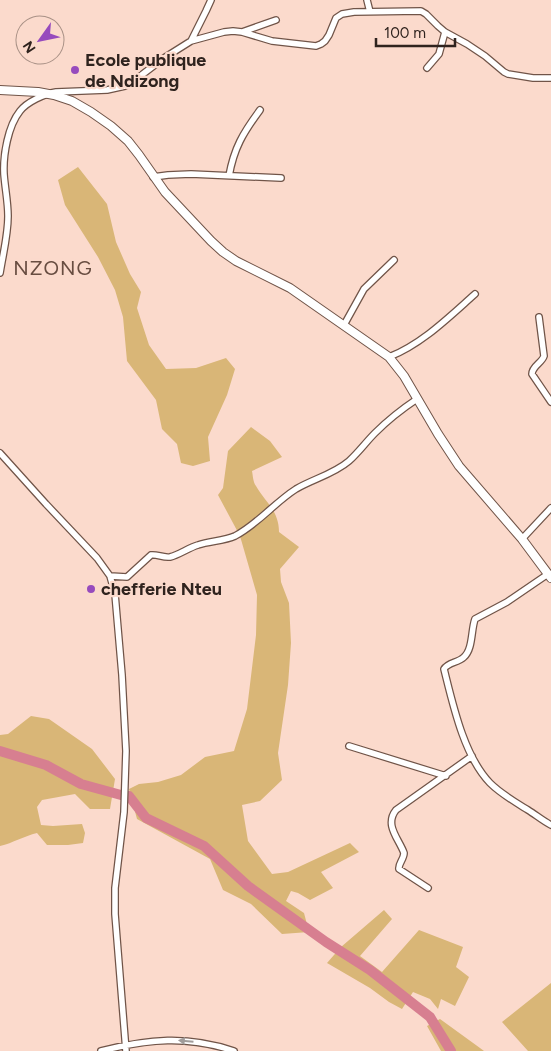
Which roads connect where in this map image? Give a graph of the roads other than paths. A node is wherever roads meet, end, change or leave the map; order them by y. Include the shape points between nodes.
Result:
1 (211, 0) edge
2 (367, 0) edge
3 (370, 12) junction
4 (276, 20) dead end
5 (242, 32) junction
6 (445, 32) junction
7 (191, 40) junction
8 (427, 68) dead end
9 (551, 78) edge
10 (0, 90) edge
11 (49, 94) junction
12 (260, 110) dead end
13 (229, 176) junction
14 (153, 177) junction
15 (281, 178) dead end
16 (394, 260) dead end
17 (0, 273) edge
18 (475, 294) dead end
19 (539, 317) dead end
20 (344, 325) junction
21 (389, 357) junction
22 (417, 399) junction
23 (551, 402) edge
24 (0, 452) edge
25 (551, 508) edge
26 (522, 539) junction
27 (110, 576) junction
28 (549, 576) edge
29 (349, 746) dead end
30 (472, 756) junction
31 (446, 776) junction
32 (551, 825) edge
33 (428, 888) dead end
34 (126, 1048) edge
35 (101, 1051) edge
36 (234, 1051) edge

1 - 7 street
2 - 3 street
3 - 5 street via 342,14 336,18 326,41 316,46 272,41
3 - 6 street via 421,11
4 - 5 street
5 - 7 street via 224,32
6 - 8 street via 440,54
6 - 9 street via 508,74
7 - 11 street via 125,86
10 - 11 street
11 - 14 street via 72,101 111,126 128,141
11 - 17 street via 21,109 10,132 4,171 7,232
12 - 13 street via 235,150
13 - 14 street
13 - 15 street
14 - 20 street via 223,252 290,288
16 - 20 street via 364,289
18 - 21 street via 431,332
19 - 23 street via 544,356 532,374
20 - 21 street
21 - 22 street
22 - 26 street via 459,466
22 - 27 street via 383,425 348,461 296,489 235,536 171,556 151,555 126,577
24 - 27 street
25 - 26 street
26 - 28 street
27 - 34 street via 117,613 125,742 124,812 115,914
28 - 30 street via 475,619 466,655 444,667 454,710
29 - 31 street
30 - 31 street
30 - 32 street via 497,790
31 - 33 street via 396,810 391,821 404,853 399,869
34 - 35 street
36 -> 34 street via 190,1041 159,1040

